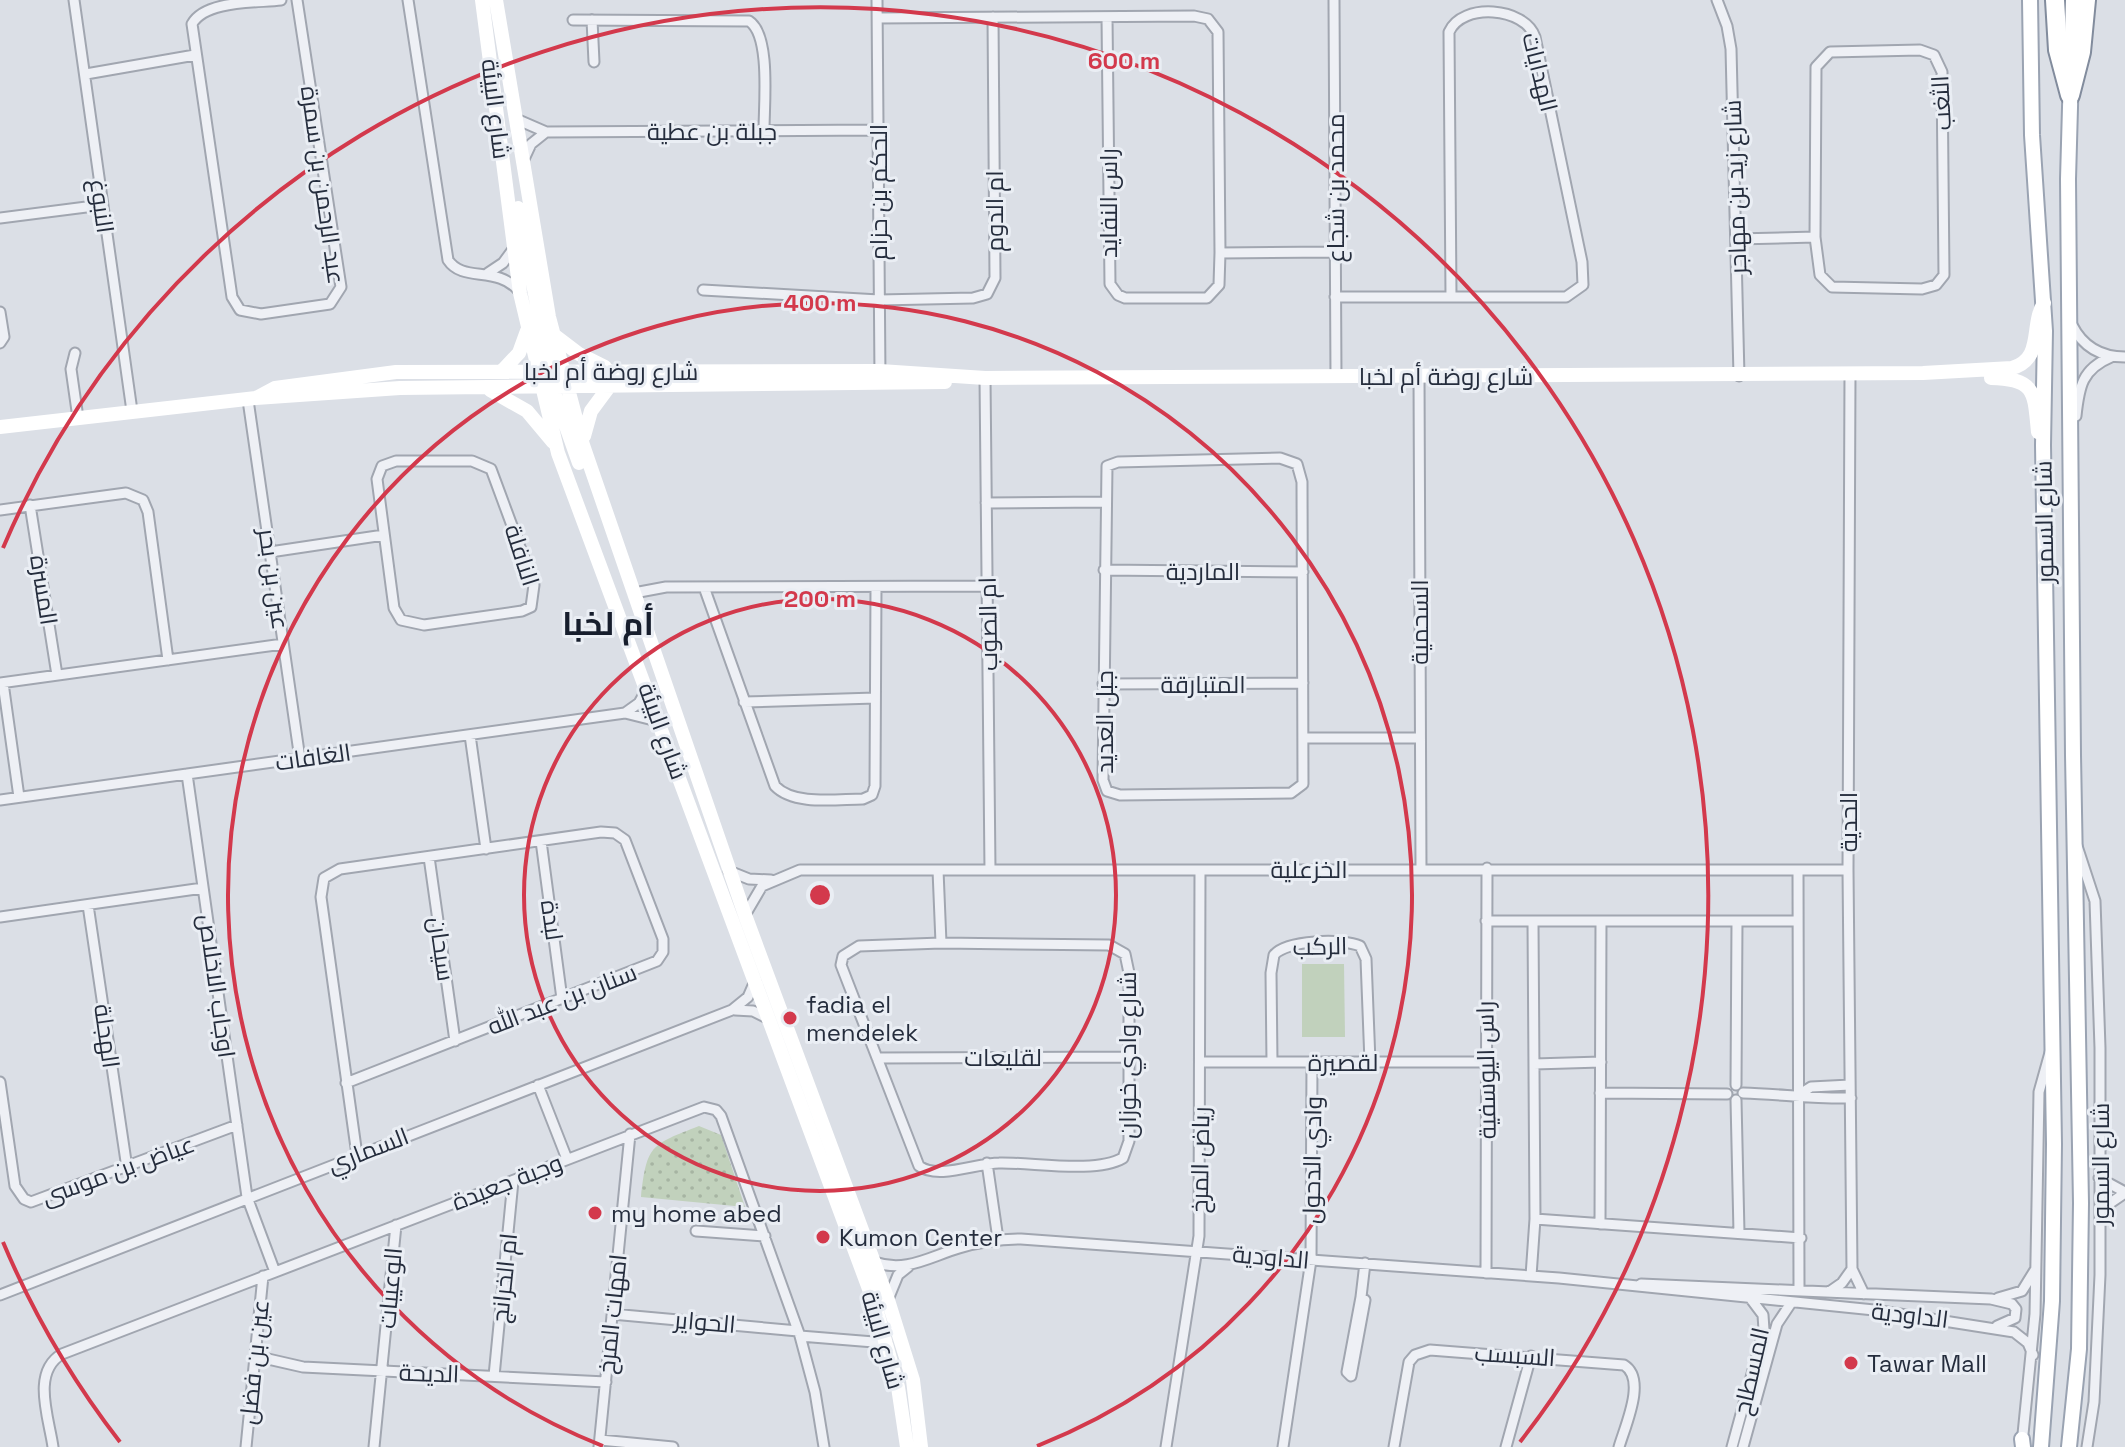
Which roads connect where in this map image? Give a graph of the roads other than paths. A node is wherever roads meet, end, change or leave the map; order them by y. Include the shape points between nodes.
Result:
1 (74, 0) edge
2 (281, 0) edge
3 (297, 0) edge
4 (408, 0) edge
5 (482, 0) edge
6 (496, 0) edge
7 (877, 0) edge
8 (1334, 0) edge
9 (1717, 0) edge
10 (2030, 0) edge
11 (2055, 0) edge
12 (2073, 0) edge
13 (2086, 0) edge
14 (993, 17) junction
15 (1107, 17) junction
16 (878, 18) junction
17 (573, 20) dead end
18 (592, 20) junction
19 (195, 55) junction
20 (594, 62) dead end
21 (86, 74) junction
22 (2070, 95) junction
23 (516, 119) junction
24 (764, 130) junction
25 (878, 130) junction
26 (546, 132) junction
27 (502, 149) junction
28 (523, 162) junction
29 (102, 205) junction
30 (0, 218) edge
31 (1815, 237) junction
32 (1736, 239) junction
33 (514, 248) junction
34 (1335, 252) junction
35 (1220, 253) junction
36 (488, 273) junction
37 (703, 290) dead end
38 (520, 293) junction
39 (1451, 296) junction
40 (1335, 297) junction
41 (879, 300) junction
42 (2044, 303) junction
43 (0, 312) edge
44 (2071, 322) junction
45 (527, 331) junction
46 (554, 335) junction
47 (0, 343) edge
48 (75, 353) dead end
49 (2111, 357) junction
50 (2125, 357) edge
51 (616, 370) junction
52 (502, 371) junction
53 (549, 371) junction
54 (1923, 373) junction
55 (1850, 374) junction
56 (1419, 375) junction
57 (1336, 376) junction
58 (1739, 376) junction
59 (880, 378) junction
60 (985, 378) junction
61 (478, 386) junction
62 (554, 388) junction
63 (608, 388) junction
64 (252, 399) junction
65 (132, 411) junction
66 (78, 418) junction
67 (0, 427) edge
68 (583, 445) junction
69 (2043, 445) junction
70 (558, 453) junction
71 (2071, 463) junction
72 (1104, 502) junction
73 (986, 503) junction
74 (30, 505) junction
75 (0, 510) edge
76 (384, 535) junction
77 (270, 552) junction
78 (1104, 570) junction
79 (1303, 572) junction
80 (988, 586) junction
81 (704, 587) junction
82 (876, 587) junction
83 (634, 593) junction
84 (283, 644) junction
85 (168, 660) junction
86 (57, 675) junction
87 (2, 683) edge
88 (1303, 683) junction
89 (1103, 684) junction
90 (648, 688) junction
91 (875, 698) junction
92 (744, 702) junction
93 (625, 713) junction
94 (659, 722) junction
95 (470, 735) junction
96 (1304, 738) junction
97 (1420, 738) junction
98 (300, 759) junction
99 (187, 774) junction
100 (19, 797) junction
101 (0, 800) edge
102 (2074, 837) junction
103 (541, 841) junction
104 (486, 849) junction
105 (429, 857) junction
106 (1421, 868) junction
107 (1487, 868) junction
108 (938, 870) junction
109 (990, 870) junction
110 (1200, 870) junction
111 (1798, 870) junction
112 (1848, 870) junction
113 (729, 871) junction
114 (771, 880) junction
115 (203, 888) junction
116 (88, 905) junction
117 (745, 915) junction
118 (0, 917) edge
119 (1486, 921) junction
120 (1601, 921) junction
121 (1737, 921) junction
122 (1798, 921) junction
123 (1533, 922) junction
124 (941, 943) junction
125 (756, 978) junction
126 (562, 999) junction
127 (732, 1010) junction
128 (772, 1021) junction
129 (455, 1041) junction
130 (2053, 1044) junction
131 (1128, 1057) junction
132 (877, 1058) junction
133 (1201, 1062) junction
134 (1272, 1062) junction
135 (1312, 1062) junction
136 (1370, 1062) junction
137 (1485, 1062) junction
138 (1601, 1062) junction
139 (1534, 1064) junction
140 (0, 1082) edge
141 (346, 1083) junction
142 (538, 1085) junction
143 (1850, 1085) junction
144 (1600, 1093) junction
145 (1738, 1093) junction
146 (1800, 1094) junction
147 (1851, 1098) junction
148 (237, 1125) junction
149 (630, 1134) junction
150 (357, 1155) junction
151 (567, 1159) junction
152 (987, 1163) junction
153 (127, 1168) junction
154 (2099, 1178) junction
155 (513, 1181) junction
156 (2125, 1193) edge
157 (247, 1197) junction
158 (2100, 1210) junction
159 (1535, 1219) junction
160 (1600, 1224) junction
161 (396, 1225) junction
162 (696, 1231) dead end
163 (1739, 1233) junction
164 (765, 1236) junction
165 (1801, 1238) junction
166 (998, 1239) junction
167 (1198, 1250) junction
168 (1311, 1260) junction
169 (874, 1262) junction
170 (1365, 1263) junction
171 (908, 1267) junction
172 (2036, 1267) junction
173 (1852, 1269) junction
174 (275, 1272) junction
175 (1486, 1273) junction
176 (263, 1276) junction
177 (1531, 1276) junction
178 (1638, 1285) junction
179 (1782, 1288) junction
180 (1799, 1289) junction
181 (1828, 1292) junction
182 (2, 1293) edge
183 (1864, 1294) junction
184 (1751, 1299) junction
185 (1991, 1299) junction
186 (888, 1300) junction
187 (1772, 1301) junction
188 (1791, 1303) junction
189 (612, 1314) junction
190 (1765, 1324) junction
191 (1990, 1327) junction
192 (799, 1333) junction
193 (1356, 1334) dead end
194 (886, 1343) junction
195 (2033, 1355) junction
196 (255, 1356) junction
197 (1531, 1356) junction
198 (382, 1371) junction
199 (494, 1376) junction
200 (606, 1382) junction
201 (600, 1444) edge
202 (2022, 1444) edge
203 (53, 1447) edge
204 (246, 1447) edge
205 (374, 1447) edge
206 (673, 1447) edge
207 (824, 1447) edge
208 (907, 1447) edge
209 (921, 1447) edge
210 (1166, 1447) edge
211 (1283, 1447) edge
212 (1394, 1447) edge
213 (1506, 1447) edge
214 (1619, 1447) edge
215 (1732, 1447) edge
216 (1743, 1447) edge
217 (2041, 1447) edge
218 (2069, 1447) edge
219 (2087, 1447) edge

1 - 21 street, النبوغ
2 - 19 street, عبد الرحمن بن سمرة via 202,13 192,24
3 - 19 street, عبد الرحمن بن سمرة via 341,287 330,304 254,314 235,304
4 - 36 street via 448,260 460,271
5 - 27 street, شارع البيئة
6 - 23 street, شارع البيئة
7 - 16 street, الحكم بن حزام
8 - 34 street, محمد بن شجاع
9 - 32 street, شارع زيد بن مهاجر via 1731,49
10 - 42 street, شارع السمور via 2032,135
11 - 22 highway via 2058,50
12 - 22 street, شارع السمور
13 - 22 highway
14 - 15 street, راس النفايد
14 - 16 street, راس النفايد
14 - 41 street, ام الدوم via 993,285 987,294 973,298
15 - 35 street, راس النفايد via 1194,16 1215,25
15 - 35 street, راس النفايد via 1110,284 1125,298 1207,298 1219,285
16 - 25 street, الحكم بن حزام
17 - 18 street
18 - 20 street
18 - 24 street via 756,25 763,39
19 - 21 street
21 - 29 street, النبوغ
22 - 44 street, شارع السمور
23 - 26 street, جبلة بن عطية
23 - 28 street, شارع البيئة
24 - 25 street, جبلة بن عطية
24 - 26 street, جبلة بن عطية
25 - 41 street, الحكم بن حزام
26 - 28 street via 531,144
27 - 33 street, شارع البيئة
27 - 53 street
28 - 46 street, شارع البيئة
29 - 30 street
29 - 65 street, النبوغ
31 - 31 street, الثغب via 1820,275 1832,287 1922,289 1941,281 1942,78 1934,55 1920,50 1836,51 1819,60 1814,82
31 - 32 street
32 - 58 street, شارع زيد بن مهاجر
33 - 36 street
33 - 38 street, شارع البيئة
34 - 35 street
34 - 40 street, محمد بن شجاع
36 - 38 street via 506,279
37 - 41 street
38 - 45 street, شارع البيئة
39 - 39 street, الهدايات via 1566,297 1579,291 1585,280 1535,37 1518,17 1463,16 1451,27 1448,39
39 - 40 street, الهدايات
40 - 57 street, محمد بن شجاع
41 - 59 street, الحكم بن حزام
42 - 54 street, شارع روضة أم لخبا via 2034,350 2023,364
42 - 69 street, شارع السمور
43 - 47 street
44 - 49 street via 2083,342
44 - 71 street, شارع السمور
45 - 52 street via 519,353
45 - 53 street, شارع البيئة
46 - 51 street via 579,354
46 - 53 street, شارع البيئة
48 - 66 street via 71,369
49 - 50 street
49 - 71 street via 2091,367 2081,383
51 - 53 street, شارع روضة أم لخبا
51 - 59 street, شارع روضة أم لخبا
52 - 53 street, شارع روضة أم لخبا
52 - 64 street, شارع روضة أم لخبا via 355,376 275,388
53 - 62 street, شارع البيئة
53 - 62 street, شارع البيئة
54 - 55 street, شارع روضة أم لخبا
54 - 69 street, شارع روضة أم لخبا via 2024,383 2034,396
55 - 58 street, شارع روضة أم لخبا
55 - 112 street, الحدية
56 - 57 street, شارع روضة أم لخبا
56 - 58 street, شارع روضة أم لخبا
56 - 97 street, السحمية
57 - 60 street, شارع روضة أم لخبا
59 - 60 street, شارع روضة أم لخبا
59 - 63 street, شارع روضة أم لخبا
60 - 73 street, ام الصوب
61 - 62 street, شارع روضة أم لخبا
61 - 64 street, شارع روضة أم لخبا
61 - 70 street via 527,411
62 - 63 street, شارع روضة أم لخبا
62 - 68 street, شارع البيئة
62 - 70 street, شارع البيئة
62 - 83 street via 620,578
63 - 68 street via 591,411
64 - 65 street, شارع روضة أم لخبا
64 - 77 street, عين بن بحر
65 - 66 street, شارع روضة أم لخبا
66 - 67 street, شارع روضة أم لخبا
68 - 83 street, شارع البيئة
69 - 130 street, شارع السمور
70 - 90 street, شارع البيئة
71 - 102 street, شارع السمور
72 - 73 street
72 - 78 street, جبل العديد
72 - 79 street, جبل العديد via 1105,471 1111,463 1292,460 1302,474
73 - 80 street, ام الصوب
74 - 75 street
74 - 85 street via 126,493 143,500
74 - 86 street, المسرة
76 - 76 street, النافلة via 394,608 407,624 522,611 534,602 534,585 486,464 396,461 382,466 377,479
76 - 77 street
77 - 84 street, عين بن بحر
78 - 79 street, الماردية
78 - 89 street, جبل العديد
79 - 88 street, جبل العديد
80 - 82 street
80 - 109 street, ام الصوب
81 - 82 street
81 - 83 street
81 - 92 street
82 - 91 street
83 - 113 street, شارع البيئة
84 - 85 street
84 - 98 street, عين بن بحر
85 - 86 street
86 - 87 street
87 - 100 street
88 - 89 street, المتبارقة
88 - 96 street, جبل العديد
89 - 96 street, جبل العديد via 1103,780 1113,793 1297,792 1303,784
90 - 93 street
90 - 94 street, شارع البيئة
91 - 92 street
91 - 92 street via 874,790 863,799 802,798 781,792 770,778
93 - 94 street, الغافات
93 - 95 street, الغافات
94 - 125 street, شارع البيئة
95 - 98 street, الغافات
95 - 104 street
96 - 97 street
97 - 106 street, السحمية
98 - 99 street, الغافات
99 - 100 street, الغافات
99 - 115 street, اوجاب الاخلاص
100 - 101 street, الغافات
102 - 154 street, شارع السمور via 2097,916
102 - 218 street, شارع السمور via 2081,1203 2079,1349
103 - 104 street, سنان بن عبد الله
103 - 126 street, لبدة
103 - 126 street, سنان بن عبد الله via 601,832 620,835 631,851 663,939 657,961
104 - 105 street, سنان بن عبد الله
105 - 129 street, سيحان
105 - 141 street, سنان بن عبد الله via 340,869 324,878
106 - 107 street, الخزعلية
106 - 110 street, الخزعلية
107 - 111 street, الخزعلية
107 - 119 street, راس اليوسفية
108 - 109 street, الخزعلية
108 - 114 street, الخزعلية via 800,870
108 - 124 street
109 - 110 street, الخزعلية
110 - 133 street, رياض المرخ
111 - 112 street, الخزعلية
111 - 122 street
112 - 143 street, الحدية
113 - 114 street, الخزعلية
113 - 117 street, شارع البيئة
114 - 117 street via 754,895
115 - 116 street
115 - 148 street, اوجاب الاخلاص
116 - 118 street
116 - 153 street, الهجلة
117 - 169 street, شارع البيئة
119 - 123 street
119 - 137 street, راس اليوسفية
120 - 121 street
120 - 123 street
120 - 138 street
121 - 122 street
121 - 145 street
122 - 146 street
123 - 139 street
124 - 131 street, شارع وادي خوزان via 1118,948 1129,963
124 - 132 street, شارع وادي خوزان via 859,946 843,956 844,974
125 - 127 street via 748,997
125 - 128 street, شارع البيئة
126 - 129 street, سنان بن عبد الله
127 - 128 street via 753,1011
127 - 142 street, السماري
128 - 194 street, شارع البيئة
129 - 141 street, سنان بن عبد الله
130 - 172 street, شارع السمور via 2039,1092
130 - 217 street, شارع السمور via 2052,1301
131 - 132 street, لقليعات
131 - 152 street, شارع وادي خوزان via 1129,1141 1123,1158 1101,1165
132 - 152 street, شارع وادي خوزان via 919,1166 937,1171
133 - 134 street, لقصيرة
133 - 167 street, رياض المرخ
134 - 135 street, لقصيرة
134 - 136 street, الركب via 1274,955 1290,944 1354,943 1364,952
135 - 136 street, لقصيرة
135 - 168 street, وادي الدحول
136 - 137 street, لقصيرة
137 - 175 street, راس اليوسفية
138 - 139 street
138 - 144 street
139 - 159 street
140 - 153 street, عياض بن موسى via 15,1186 24,1199 42,1200
141 - 150 street, سنان بن عبد الله
142 - 150 street, السماري
142 - 151 street
143 - 146 street via 1811,1087
143 - 147 street, الحدية
144 - 145 street
144 - 160 street
145 - 146 street
145 - 163 street
146 - 147 street via 1811,1099
146 - 165 street
147 - 173 street, الحدية
148 - 153 street, عياض بن موسى
148 - 157 street, اوجاب الاخلاص
149 - 151 street, وجبة جعيدة
149 - 164 street, وجبة جعيدة via 697,1108 716,1110
149 - 189 street, امهات المرخ
150 - 157 street, السماري
151 - 155 street, وجبة جعيدة
152 - 166 street
154 - 156 street
154 - 158 street, شارع السمور
155 - 161 street, وجبة جعيدة
155 - 199 street, ام الخرانج
156 - 158 street
157 - 174 street, اوجاب الاخلاص
157 - 182 street, السماري
158 - 219 street, شارع السمور via 2097,1349
159 - 160 street
159 - 177 street
160 - 163 street
161 - 174 street, وجبة جعيدة
161 - 198 street, الوعيبات
162 - 164 street
163 - 165 street
164 - 192 street, وجبة جعيدة
165 - 180 street
166 - 167 street, الداودية
166 - 171 street, الداودية
167 - 168 street, الداودية
167 - 210 street, رياض المرخ
168 - 170 street, الداودية
168 - 211 street, وادي الدحول
169 - 171 street, الداودية
169 - 186 street, شارع البيئة
170 - 175 street, الداودية
170 - 193 street
171 - 186 street via 892,1285
172 - 185 street, الداودية via 2022,1291
172 - 195 street, شارع السمور
173 - 181 street
173 - 183 street, الحدية
174 - 176 street, وجبة جعيدة
175 - 177 street, الداودية
176 - 196 street, عين بن فضل
176 - 203 street, وجبة جعيدة via 55,1358 44,1380
177 - 178 street, الداودية
178 - 179 street, الداودية
178 - 184 street, الداودية
179 - 180 street, الداودية
179 - 187 street
180 - 181 street, الداودية
181 - 183 street, الداودية
183 - 185 street, الداودية
184 - 187 street, الداودية
184 - 190 street, المسطاح
185 - 191 street via 2012,1304 2016,1315 2009,1323
186 - 209 street, شارع البيئة via 913,1380
187 - 188 street, الداودية
187 - 190 street
188 - 191 street, الداودية
188 - 216 street, المسطاح via 1777,1324
189 - 192 street, الحواير
189 - 200 street, امهات المرخ
190 - 215 street, المسطاح
191 - 195 street, الداودية via 2023,1337
192 - 194 street, الحواير
192 - 207 street, وجبة جعيدة
194 - 208 street, شارع البيئة
195 - 202 street, شارع السمور
196 - 198 street, الديحة via 297,1367
196 - 204 street, عين بن فضل
197 - 212 street, السبسب via 1430,1350 1415,1355 1407,1371
197 - 213 street
197 - 214 street, السبسب via 1617,1363 1631,1369 1634,1390
198 - 199 street, الديحة
198 - 205 street, الوعيبات
199 - 200 street, الديحة
200 - 201 street, امهات المرخ
201 - 206 street

